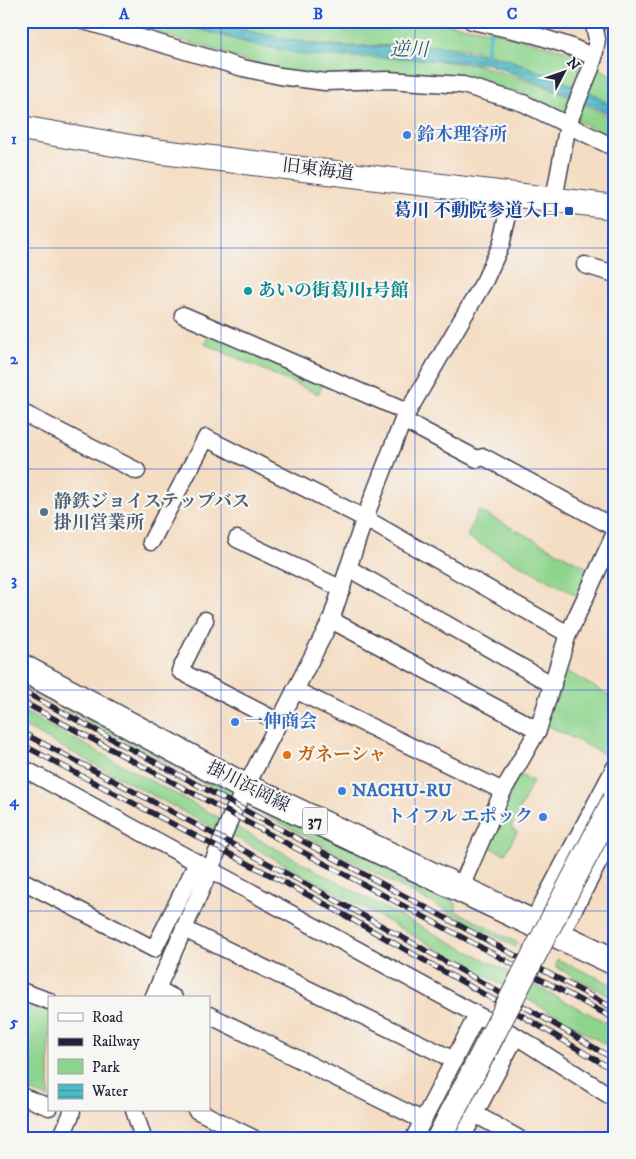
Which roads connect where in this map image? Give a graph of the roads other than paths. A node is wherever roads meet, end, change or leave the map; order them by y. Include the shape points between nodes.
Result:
1 (84, 21) edge
2 (593, 21) edge
3 (477, 22) edge
4 (592, 62) junction
5 (569, 120) junction
6 (21, 128) edge
7 (615, 148) edge
8 (513, 195) junction
9 (554, 199) junction
10 (615, 207) edge
11 (586, 264) dead end
12 (615, 274) edge
13 (183, 316) dead end
14 (21, 412) edge
15 (405, 416) junction
16 (136, 472) dead end
17 (364, 518) junction
18 (615, 528) edge
19 (615, 533) edge
20 (237, 539) dead end
21 (151, 542) dead end
22 (348, 568) junction
23 (342, 589) junction
24 (206, 620) dead end
25 (331, 620) junction
26 (568, 634) junction
27 (21, 667) edge
28 (553, 685) junction
29 (295, 690) junction
30 (279, 722) junction
31 (538, 730) junction
32 (21, 767) edge
33 (615, 767) edge
34 (245, 787) junction
35 (503, 791) junction
36 (615, 799) edge
37 (612, 841) edge
38 (203, 866) junction
39 (21, 880) edge
40 (460, 889) junction
41 (532, 923) junction
42 (184, 929) junction
43 (560, 936) junction
44 (615, 962) edge
45 (21, 991) edge
46 (155, 994) edge
47 (48, 1001) edge
48 (210, 1015) edge
49 (477, 1015) junction
50 (516, 1036) junction
51 (454, 1060) junction
52 (21, 1096) edge
53 (615, 1099) edge
54 (48, 1107) edge
55 (67, 1112) edge
56 (135, 1112) edge
57 (200, 1112) edge
58 (474, 1114) junction
59 (422, 1120) junction
60 (61, 1138) edge
61 (143, 1138) edge
62 (253, 1138) edge
63 (414, 1138) edge
64 (439, 1138) edge
65 (462, 1138) edge
66 (518, 1138) edge

1 - 5 street via 280,76 325,82 388,80 463,85
2 - 4 street via 597,39
3 - 4 street via 569,46
4 - 5 street
5 - 7 street
5 - 9 street
6 - 8 street, 旧東海道 via 154,150
8 - 9 street, 旧東海道
8 - 15 street via 501,245 485,280
9 - 10 street, 旧東海道
11 - 12 street
13 - 15 street
14 - 16 street
15 - 17 street
15 - 18 street via 478,459 484,457
17 - 21 street via 206,438
17 - 22 street
17 - 26 street
19 - 26 street
20 - 23 street
22 - 23 street
22 - 28 street
23 - 25 street
24 - 30 street via 180,671
25 - 29 street
25 - 31 street
26 - 28 street
27 - 34 main road, 掛川浜岡線 / 37
28 - 31 street
29 - 30 street
29 - 35 street
30 - 34 street
31 - 35 street
32 - 38 street
33 - 41 street
34 - 38 street
34 - 40 main road, 掛川浜岡線 / 37
35 - 40 street
36 - 64 street, bridge
37 - 43 street
38 - 39 street via 154,949
38 - 42 street
38 - 49 street
40 - 41 main road, 掛川浜岡線 / 37
41 - 43 main road, 掛川浜岡線 / 37
42 - 46 street
42 - 51 street
43 - 44 main road, 掛川浜岡線 / 37
45 - 47 street
48 - 59 street
49 - 50 street
49 - 51 street
50 - 53 street
50 - 58 street
51 - 59 street
52 - 54 street
55 - 60 street
56 - 61 street
57 - 62 street
58 - 65 street
58 - 66 street
59 - 63 street

